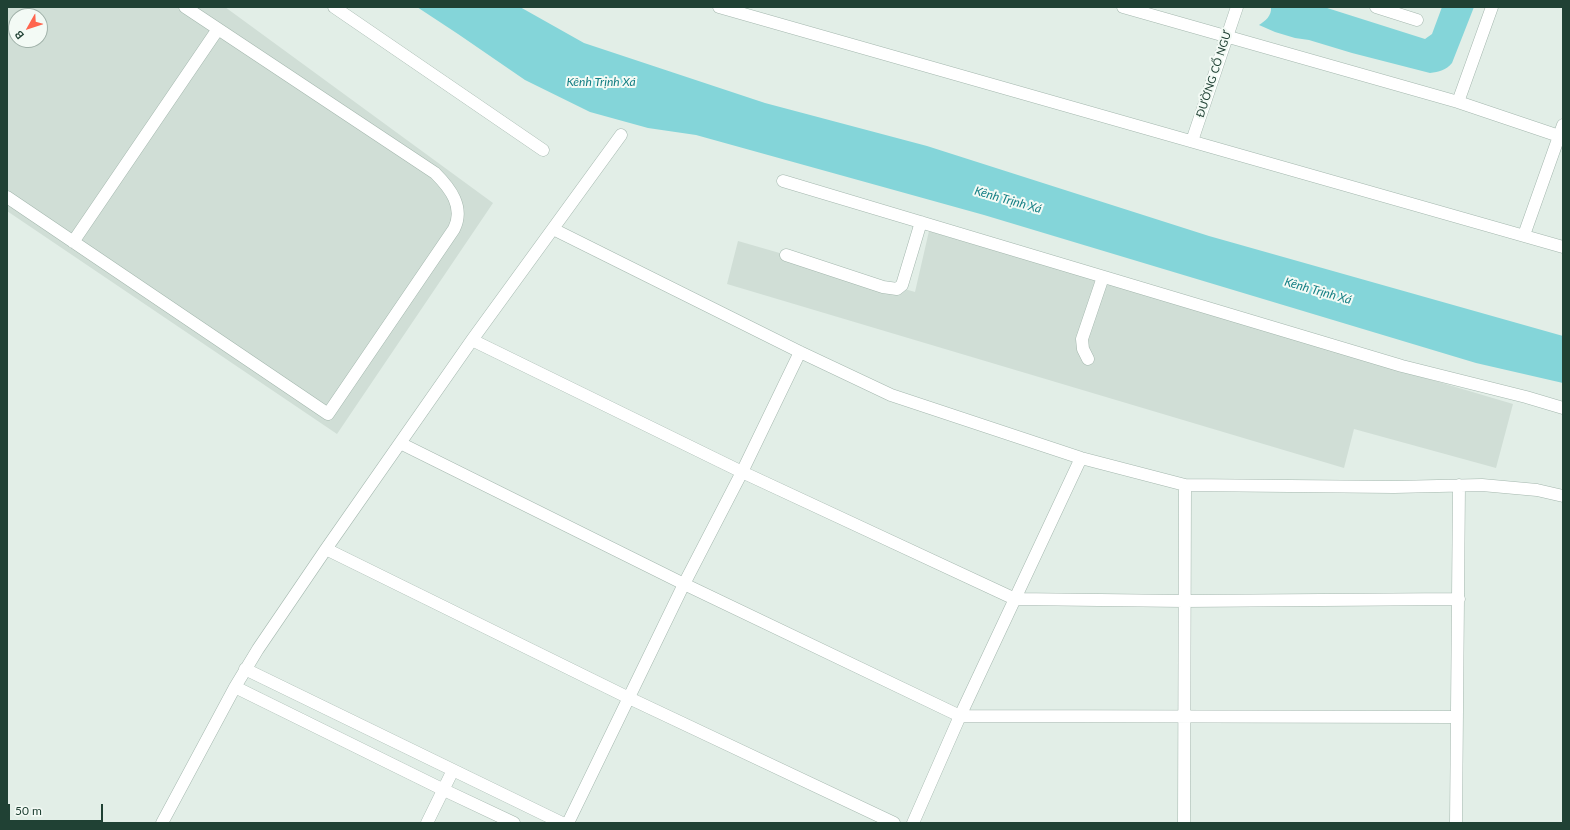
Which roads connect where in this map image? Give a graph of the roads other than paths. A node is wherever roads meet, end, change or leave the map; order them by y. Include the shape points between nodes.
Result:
1 (185, 7) edge
2 (334, 7) edge
3 (719, 7) edge
4 (1123, 7) edge
5 (1236, 7) edge
6 (1376, 7) edge
7 (1492, 7) edge
8 (1417, 20) dead end
9 (218, 29) junction
10 (1226, 36) junction
11 (1458, 102) junction
12 (1561, 130) edge
13 (621, 135) dead end
14 (1192, 141) junction
15 (543, 150) dead end
16 (783, 181) dead end
17 (7, 197) edge
18 (921, 222) junction
19 (553, 229) junction
20 (1524, 235) junction
21 (73, 242) junction
22 (1563, 247) edge
23 (786, 255) dead end
24 (1103, 277) junction
25 (472, 340) junction
26 (800, 352) junction
27 (1088, 359) dead end
28 (1563, 408) edge
29 (400, 443) junction
30 (1081, 458) junction
31 (742, 472) junction
32 (1185, 485) junction
33 (1459, 485) junction
34 (1563, 496) edge
35 (326, 549) junction
36 (684, 584) junction
37 (1015, 599) junction
38 (1459, 599) junction
39 (1184, 601) junction
40 (245, 669) junction
41 (235, 687) junction
42 (629, 698) junction
43 (960, 716) junction
44 (1183, 717) junction
45 (1457, 717) junction
46 (453, 770) junction
47 (444, 790) junction
48 (162, 823) edge
49 (427, 823) edge
50 (514, 823) edge
51 (562, 823) edge
52 (568, 823) edge
53 (894, 823) edge
54 (913, 823) edge
55 (1184, 823) edge
56 (1456, 823) edge

1 - 9 street
2 - 15 street
3 - 14 street
4 - 10 street
5 - 10 street, ĐƯỜNG CỔ NGƯ
6 - 8 street
7 - 11 street
9 - 21 street
9 - 21 street via 435,173 457,204 458,220 454,229 328,414
10 - 11 street
10 - 14 street, ĐƯỜNG CỔ NGƯ
11 - 12 street
12 - 20 street
13 - 19 street
14 - 20 street
16 - 18 street
17 - 21 street
18 - 23 street via 902,285 897,289 883,287
18 - 24 street
19 - 25 street
19 - 26 street
20 - 22 street
24 - 27 street via 1082,339
24 - 28 street via 1402,366
25 - 29 street
25 - 31 street
26 - 30 street via 891,395
26 - 31 street
29 - 35 street
29 - 36 street
30 - 32 street
30 - 37 street
31 - 36 street
31 - 37 street
32 - 33 street
32 - 39 street
33 - 34 street via 1537,490
33 - 38 street
35 - 40 street
35 - 42 street
36 - 42 street
36 - 43 street
37 - 39 street
37 - 43 street
38 - 39 street
38 - 45 street
39 - 44 street
40 - 41 street
40 - 46 street
41 - 47 street
41 - 48 street
42 - 52 street
42 - 53 street
43 - 44 street
43 - 54 street
44 - 45 street
44 - 55 street
45 - 56 street
46 - 47 street
46 - 51 street
47 - 49 street
47 - 50 street

